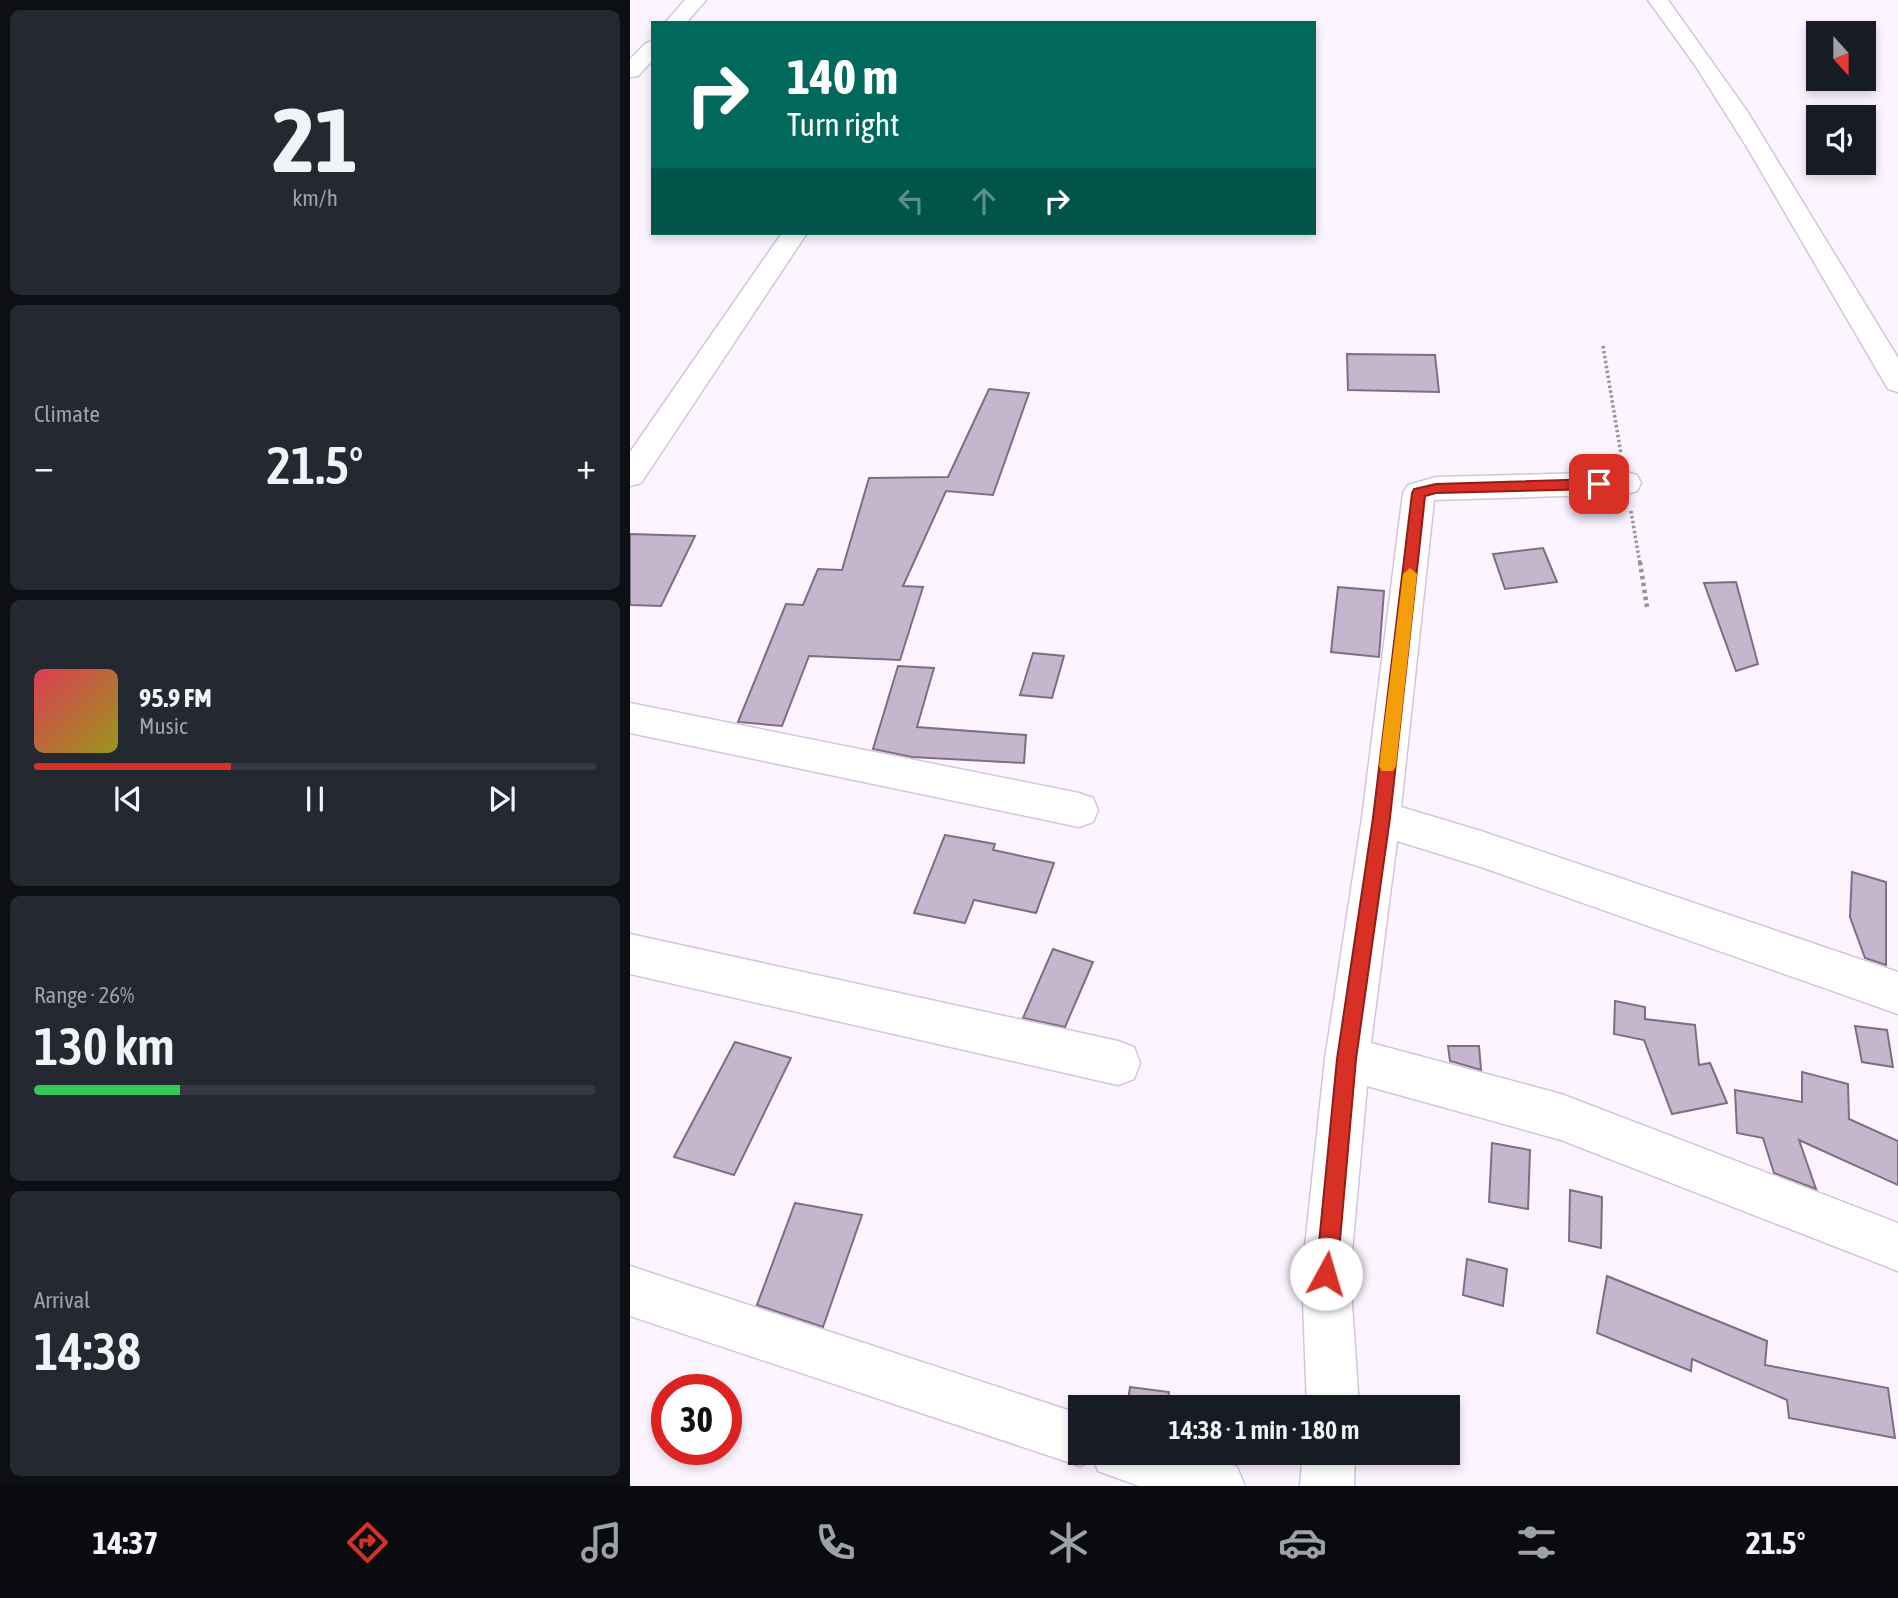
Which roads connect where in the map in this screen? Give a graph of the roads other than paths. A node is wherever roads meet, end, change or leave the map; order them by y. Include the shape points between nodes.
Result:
1 (696, 0) edge
2 (1658, 0) edge
3 (677, 21) edge
4 (651, 49) edge
5 (630, 71) edge
6 (793, 235) edge
7 (1898, 382) edge
8 (630, 475) edge
9 (1626, 483) dead end
10 (630, 718) edge
11 (1079, 810) dead end
12 (1381, 818) junction
13 (630, 954) edge
14 (1898, 993) edge
15 (1347, 1059) junction
16 (1118, 1063) dead end
17 (1898, 1247) edge
18 (630, 1291) edge
19 (1332, 1395) edge
20 (1068, 1436) edge
21 (1155, 1465) edge
22 (1328, 1465) edge
23 (1218, 1486) edge
24 (1327, 1486) edge

1 - 3 street
2 - 7 street via 1709,69 1801,215
4 - 5 street
6 - 8 street
9 - 12 street via 1436,488 1419,493
10 - 11 street
12 - 14 street
12 - 15 street
13 - 16 street
15 - 17 street via 1561,1117
15 - 19 street via 1326,1274
18 - 20 street
21 - 23 street
22 - 24 street

